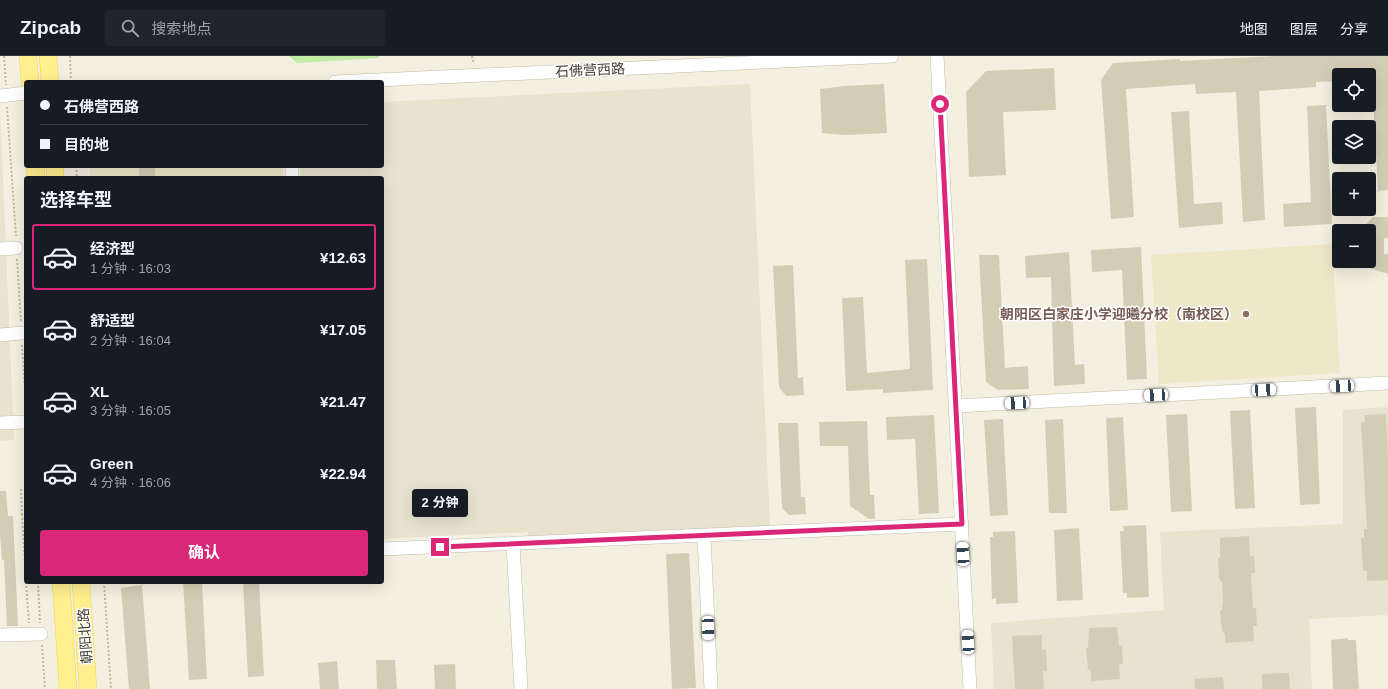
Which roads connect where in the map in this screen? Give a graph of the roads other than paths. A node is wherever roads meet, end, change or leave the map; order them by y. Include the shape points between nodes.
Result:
1 (28, 56) edge
2 (48, 56) edge
3 (892, 56) edge
4 (937, 56) edge
5 (30, 80) edge
6 (50, 80) edge
7 (378, 80) edge
8 (24, 93) edge
9 (3, 96) edge
10 (16, 248) road end
11 (0, 249) edge
12 (22, 333) road end
13 (0, 335) edge
14 (1388, 383) edge
15 (956, 406) junction
16 (24, 422) edge
17 (0, 423) edge
18 (962, 524) junction
19 (704, 536) junction
20 (513, 544) junction
21 (384, 549) edge
22 (61, 584) edge
23 (81, 584) edge
24 (41, 634) dead end
25 (0, 636) edge
26 (86, 658) junction
27 (68, 689) edge
28 (88, 689) edge
29 (96, 689) edge
30 (521, 689) edge
31 (711, 689) edge
32 (970, 689) edge

1 - 5 main road
2 - 6 main road
3 - 7 street, 石佛营西路
4 - 15 street
8 - 9 street
10 - 11 street
12 - 13 street
14 - 15 street
15 - 18 street
16 - 17 street
18 - 19 street
18 - 32 street
19 - 20 street
19 - 31 street
20 - 21 street
20 - 30 street
22 - 27 main road, 朝阳北路
23 - 26 main road, 朝阳北路
24 - 25 street
26 - 28 main road, 朝阳北路
26 - 29 main road

